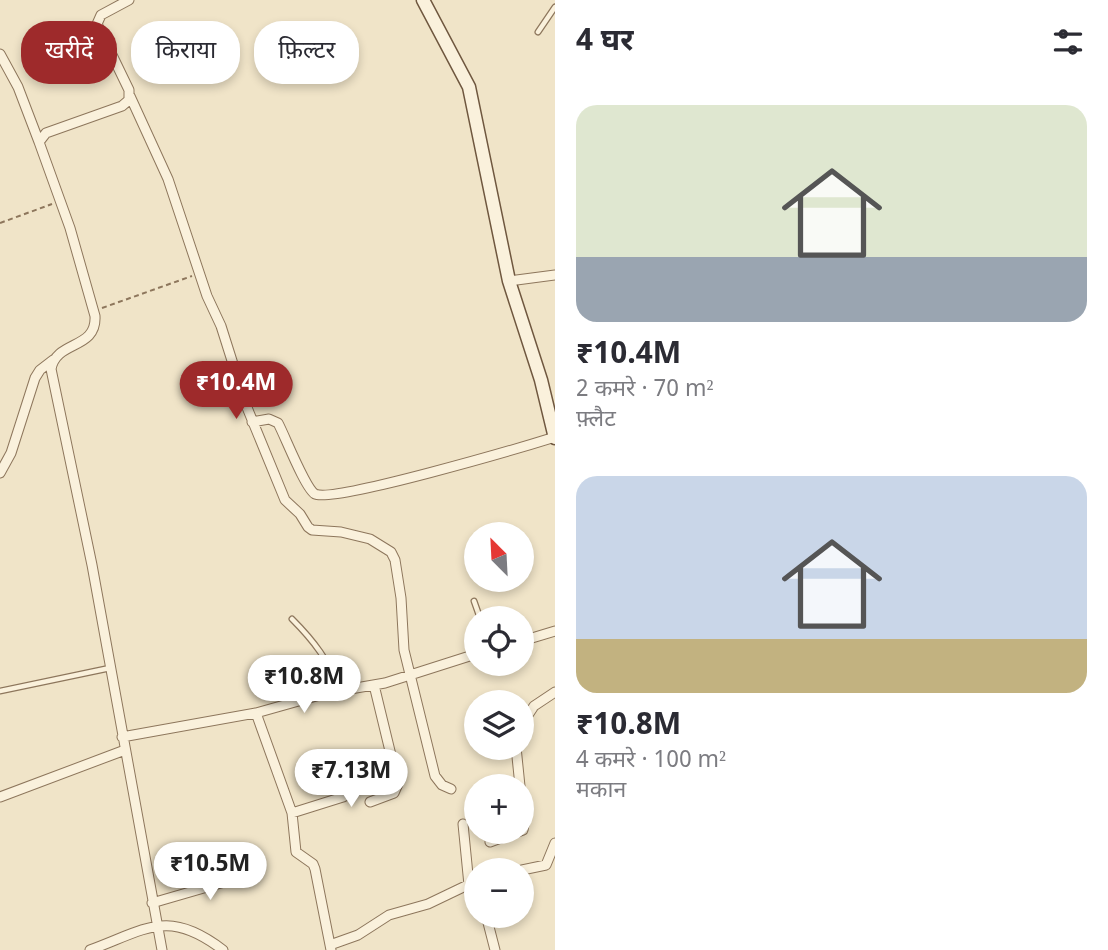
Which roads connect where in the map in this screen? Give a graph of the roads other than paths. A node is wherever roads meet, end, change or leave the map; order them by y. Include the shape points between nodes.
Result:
1 (129, 0) edge
2 (423, 0) edge
3 (555, 7) edge
4 (538, 32) dead end
5 (0, 54) edge
6 (130, 96) junction
7 (39, 142) junction
8 (555, 275) edge
9 (509, 281) junction
10 (53, 360) junction
11 (252, 422) junction
12 (555, 437) edge
13 (0, 473) edge
14 (474, 601) dead end
15 (476, 606) edge
16 (292, 620) dead end
17 (555, 631) edge
18 (534, 637) edge
19 (464, 658) edge
20 (110, 668) junction
21 (410, 676) junction
22 (374, 685) junction
23 (340, 690) junction
24 (0, 691) edge
25 (555, 692) edge
26 (534, 706) edge
27 (256, 713) junction
28 (122, 737) junction
29 (125, 750) junction
30 (396, 772) junction
31 (451, 789) dead end
32 (0, 797) edge
33 (370, 802) dead end
34 (292, 813) junction
35 (463, 824) dead end
36 (555, 843) edge
37 (469, 858) edge
38 (534, 868) edge
39 (258, 872) dead end
40 (464, 888) edge
41 (152, 903) junction
42 (157, 925) junction
43 (489, 928) edge
44 (331, 948) edge
45 (90, 950) edge
46 (162, 950) edge
47 (223, 950) edge
48 (495, 950) edge

1 - 6 street via 101,15 97,24
2 - 9 street via 469,87
3 - 4 lane
5 - 7 street
6 - 7 street via 122,106 53,130
6 - 11 street via 168,179
7 - 10 street via 96,324 90,335
8 - 9 street
9 - 12 street
10 - 13 street via 34,378 11,453
10 - 20 street via 53,381
11 - 12 street via 269,419 278,423 310,490 321,496
11 - 21 street via 285,500 308,527 357,534 391,552
14 - 15 lane
16 - 23 lane via 320,649
17 - 18 street
19 - 21 street
20 - 24 lane
20 - 28 street
21 - 22 street
21 - 31 street via 435,776
22 - 23 street
22 - 30 street
23 - 27 street
25 - 26 street
27 - 28 street
27 - 34 street
28 - 29 street
29 - 32 street
29 - 41 street
30 - 33 street via 394,793
30 - 34 street via 343,797
34 - 44 street via 294,845 315,869
35 - 37 street
36 - 38 street via 546,865
39 - 41 street
40 - 44 street via 389,915
41 - 42 street
42 - 45 street
42 - 46 street
42 - 47 street via 186,927
43 - 48 street

